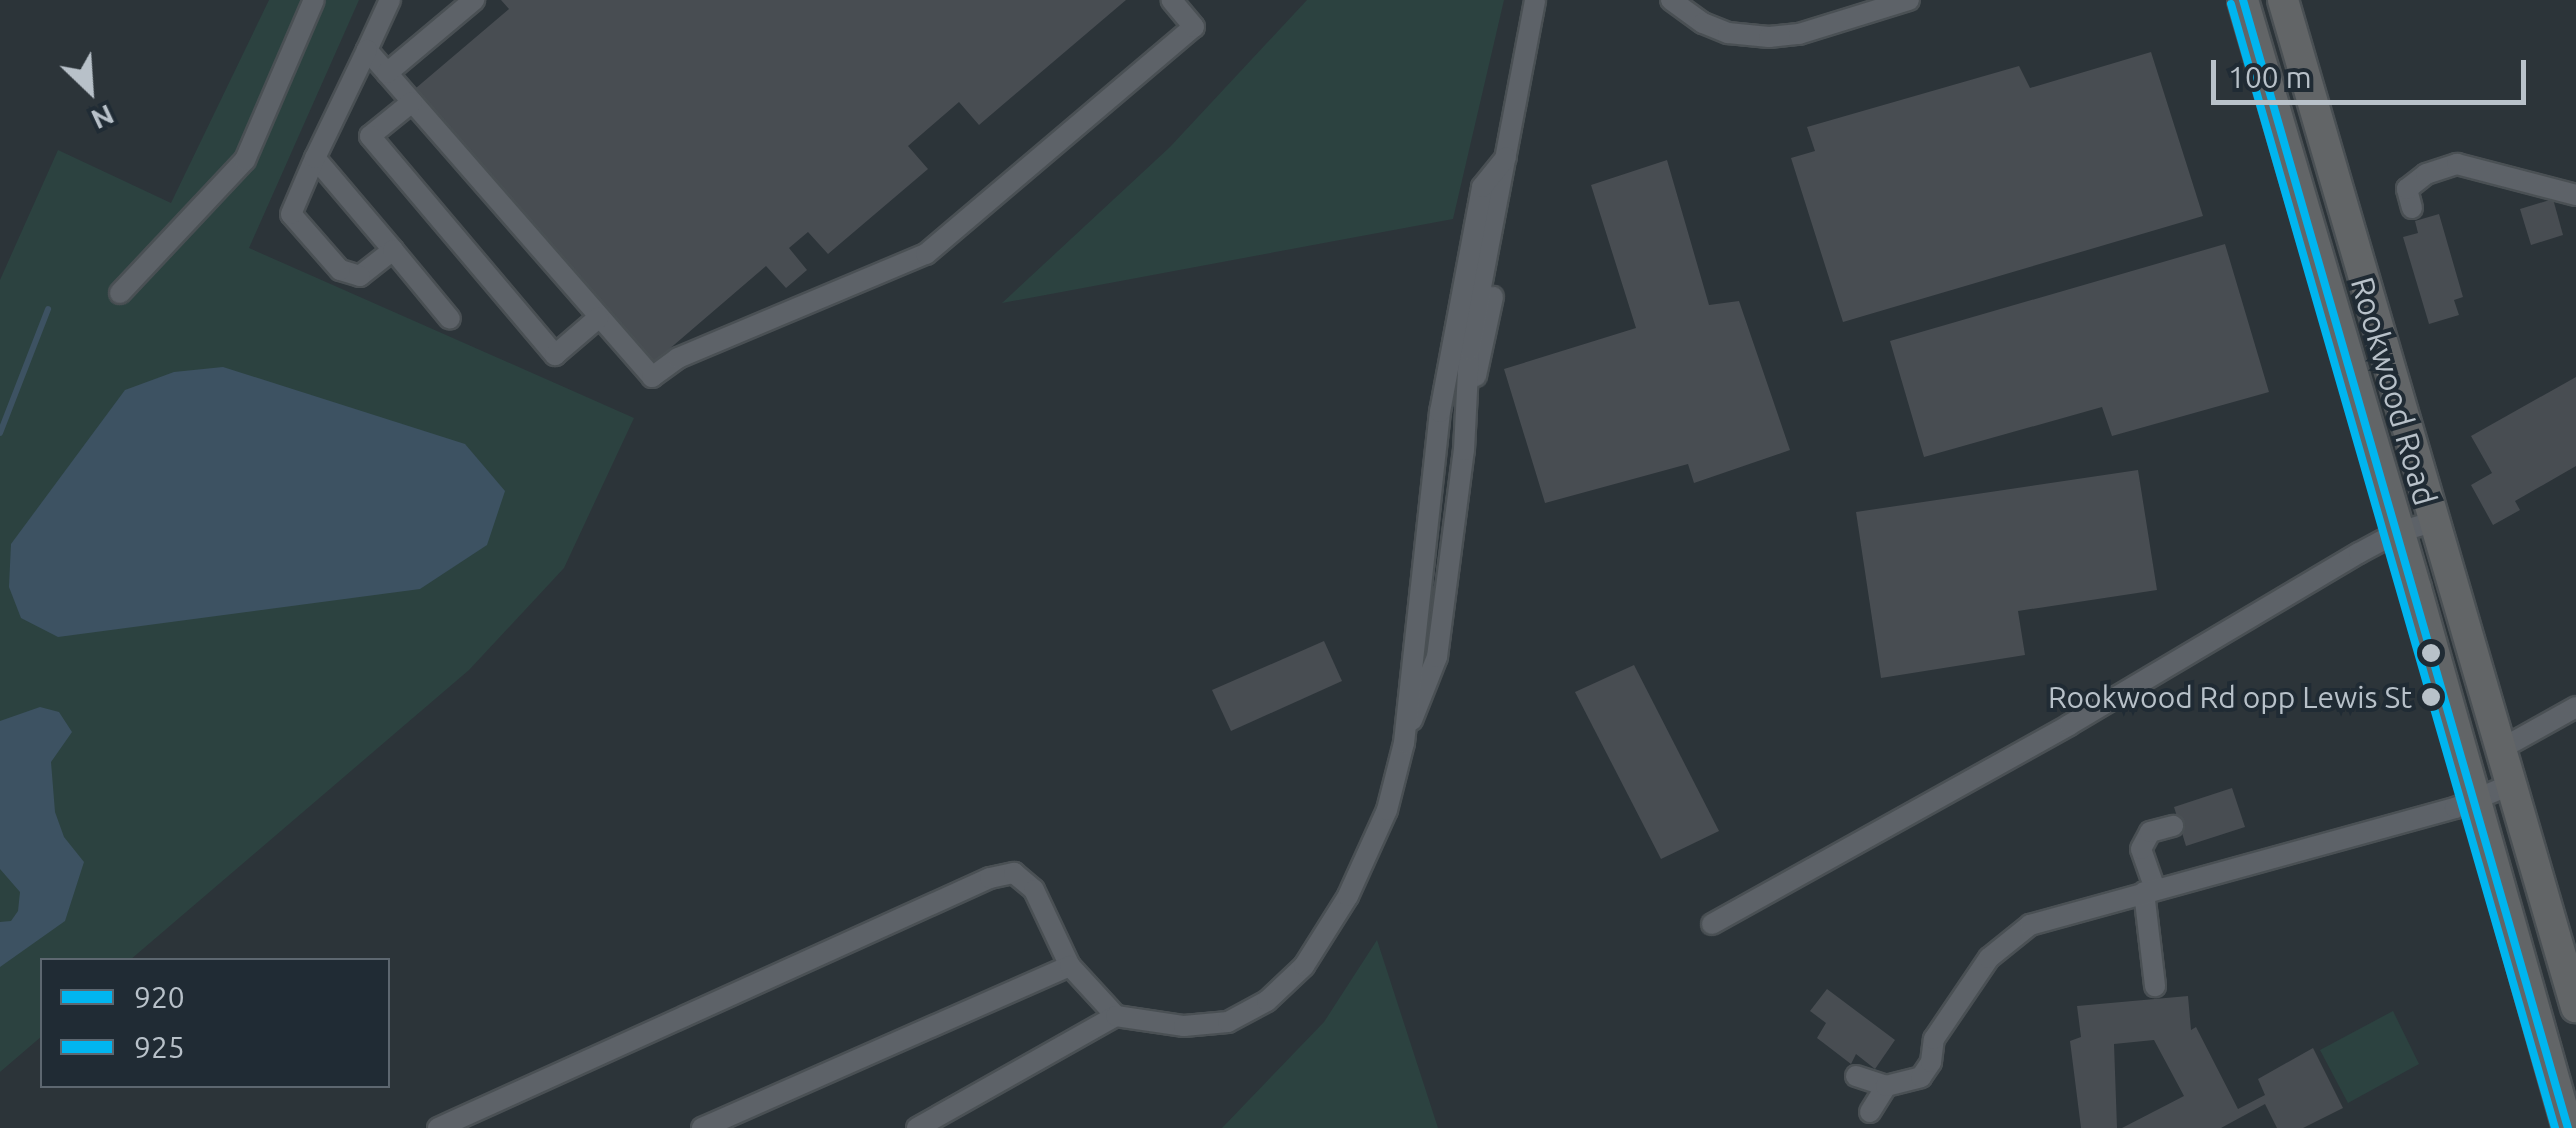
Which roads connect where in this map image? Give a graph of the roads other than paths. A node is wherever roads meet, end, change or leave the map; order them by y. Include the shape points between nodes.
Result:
1 (314, 0) edge
2 (390, 0) edge
3 (474, 0) edge
4 (1171, 0) edge
5 (1535, 0) edge
6 (1671, 0) edge
7 (1909, 0) edge
8 (2243, 0) edge
9 (2283, 0) edge
10 (367, 50) junction
11 (387, 73) junction
12 (412, 102) junction
13 (1506, 157) junction
14 (315, 158) junction
15 (2576, 195) edge
16 (2412, 208) dead end
17 (393, 250) junction
18 (120, 293) dead end
19 (450, 318) dead end
20 (598, 318) junction
21 (2433, 522) junction
22 (2398, 532) junction
23 (2576, 708) edge
24 (1404, 743) junction
25 (2499, 750) junction
26 (2510, 785) junction
27 (2474, 802) junction
28 (2173, 826) dead end
29 (2149, 891) junction
30 (1712, 924) dead end
31 (1070, 966) junction
32 (2156, 986) dead end
33 (2576, 1008) edge
34 (1116, 1016) junction
35 (1856, 1076) dead end
36 (1886, 1086) junction
37 (1870, 1112) dead end
38 (438, 1128) edge
39 (702, 1128) edge
40 (918, 1128) edge
41 (2568, 1128) edge

1 - 18 street via 245,160
2 - 10 street
3 - 11 street
4 - 20 street via 1194,27 926,254 678,358 652,376
5 - 13 street
6 - 7 street via 1728,33 1769,36 1799,34
8 - 22 highway, Rookwood Road
9 - 21 highway, Rookwood Road
10 - 11 street
10 - 14 street
11 - 12 street
12 - 20 street
12 - 20 street via 370,136 543,340 556,355
13 - 24 street via 1510,189 1484,349 1469,396 1437,657
13 - 24 street via 1482,187 1440,412
14 - 17 street
14 - 17 street via 291,214 340,270 360,276
15 - 16 street via 2457,164 2407,189
17 - 19 street
21 - 22 street
21 - 25 highway, Rookwood Road
22 - 27 highway, Rookwood Road
22 - 30 street
23 - 25 street
24 - 34 street via 1387,810 1348,896 1304,966 1267,1001 1228,1022 1184,1026
25 - 26 highway, Rookwood Road
26 - 27 street
26 - 33 highway, Rookwood Road
27 - 29 street
27 - 41 highway, Rookwood Road
28 - 29 street via 2150,832 2142,849
29 - 32 street
29 - 36 street via 2030,925 1989,958 1934,1039 1921,1077
31 - 34 street
31 - 38 street via 1034,890 1014,873 990,878
31 - 39 street
34 - 40 street
35 - 36 street
36 - 37 street

